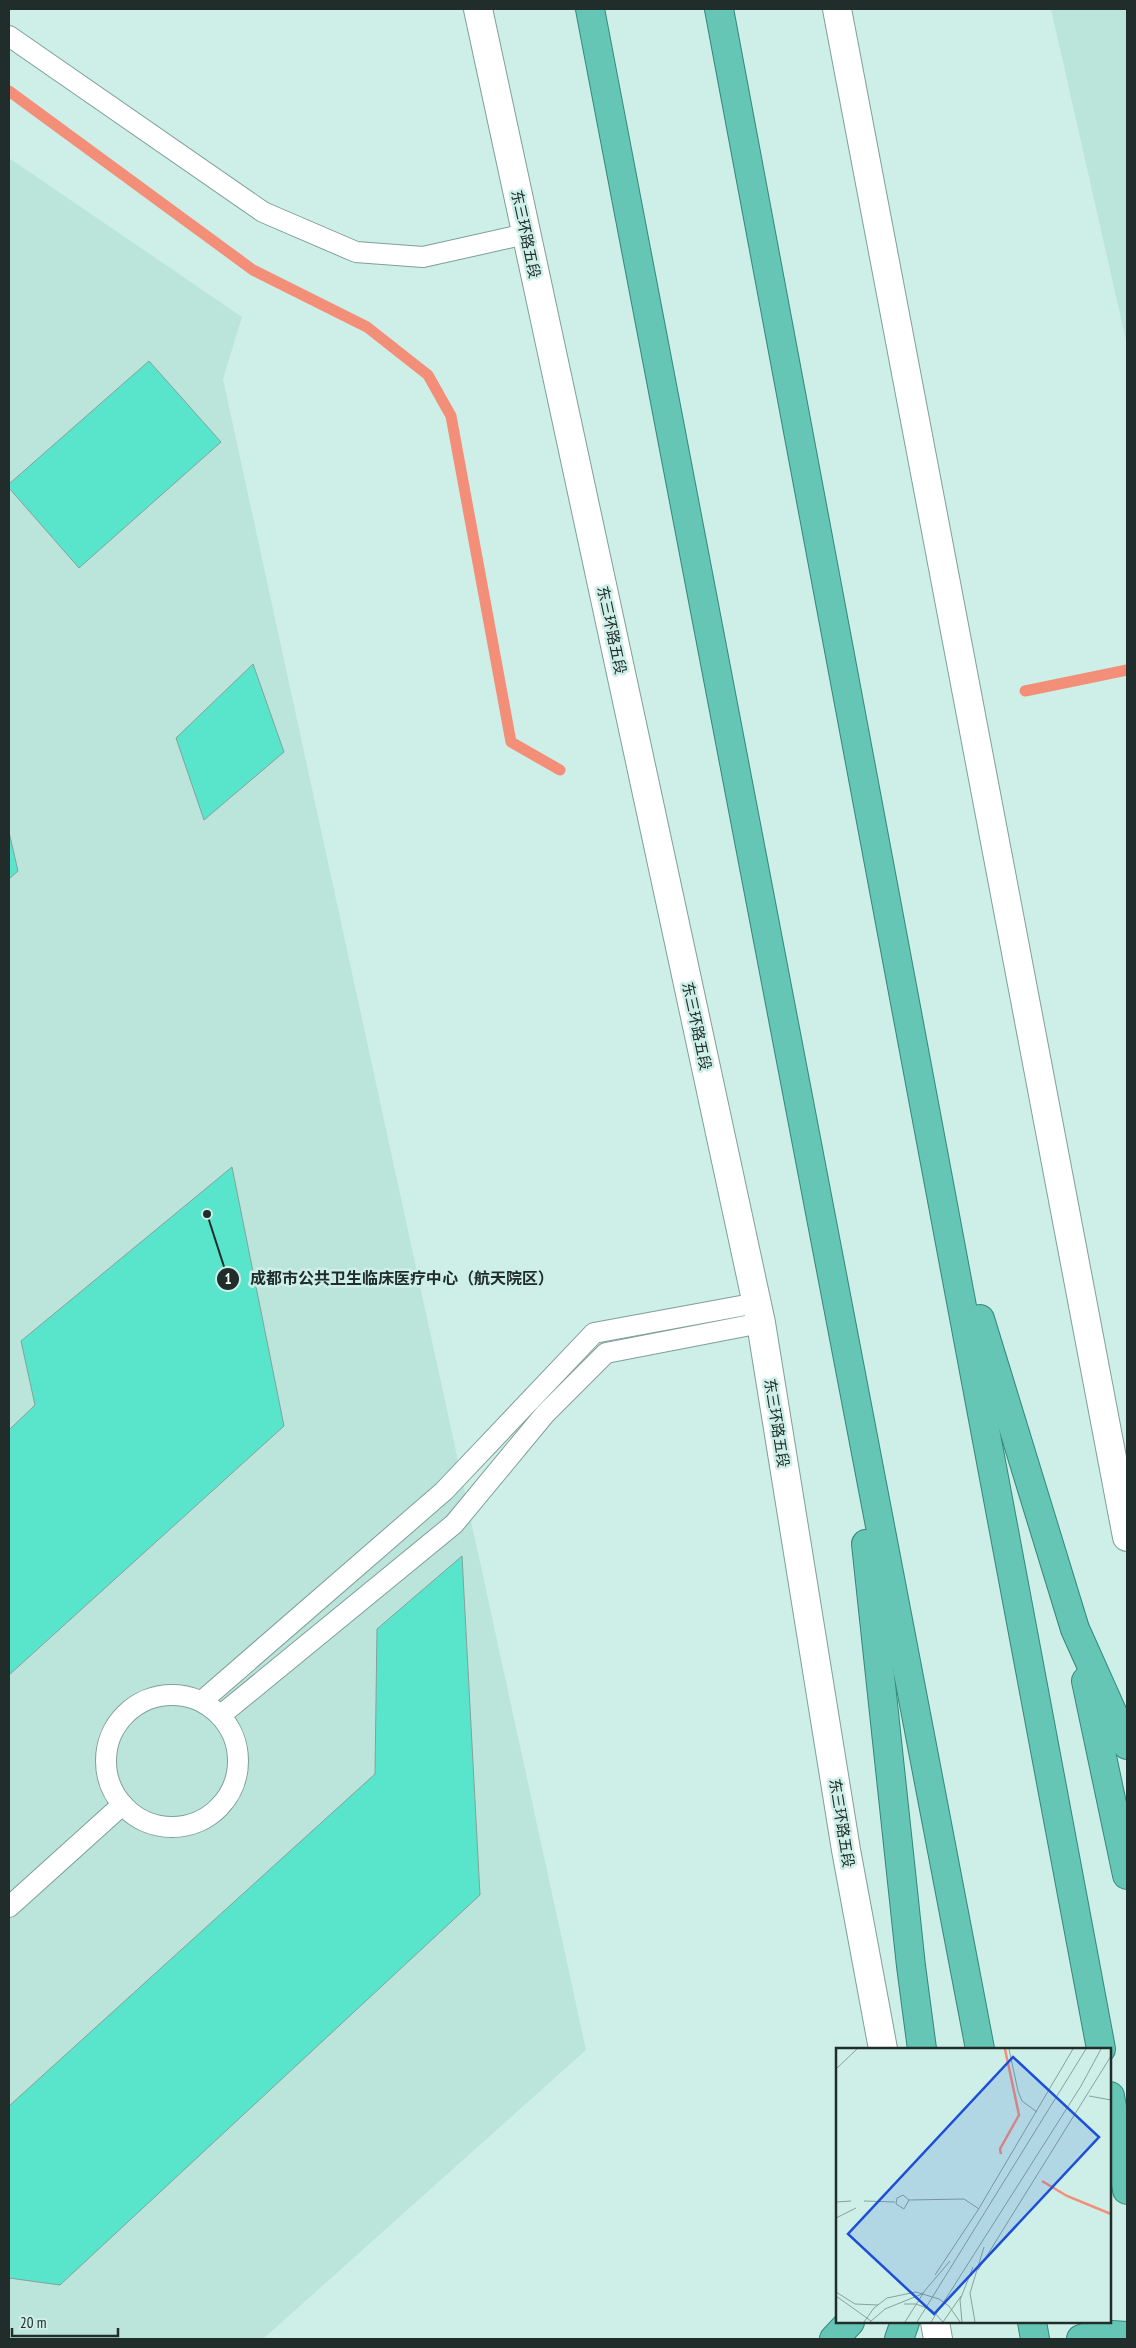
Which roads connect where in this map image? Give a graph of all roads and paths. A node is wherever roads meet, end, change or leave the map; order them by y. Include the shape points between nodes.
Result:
1 (478, 9) edge
2 (590, 9) edge
3 (719, 9) edge
4 (836, 9) edge
5 (9, 36) edge
6 (526, 234) junction
7 (941, 1192) junction
8 (831, 1272) junction
9 (759, 1313) junction
10 (1127, 1537) edge
11 (1075, 1629) junction
12 (202, 1701) junction
13 (221, 1715) junction
14 (1127, 1745) edge
15 (122, 1806) junction
16 (1127, 1875) edge
17 (9, 1907) edge
18 (883, 2048) edge
19 (922, 2048) edge
20 (980, 2048) edge
21 (1101, 2048) edge
22 (1111, 2102) edge
23 (1127, 2190) edge
24 (1127, 2199) edge
25 (1111, 2201) edge
26 (849, 2323) edge
27 (905, 2323) edge
28 (935, 2323) edge
29 (1032, 2323) edge
30 (1127, 2336) edge
31 (834, 2339) edge
32 (899, 2339) edge
33 (938, 2339) edge
34 (1035, 2339) edge
35 (1081, 2339) edge

1 - 6 main road, 东三环路五段
2 - 8 highway
3 - 7 highway
4 - 10 main road
5 - 6 lane via 263,212 356,252 423,257
6 - 9 main road, 东三环路五段
7 - 11 highway
7 - 21 highway
8 - 19 highway via 870,1576
8 - 20 highway
9 - 12 lane via 594,1333 444,1491
9 - 13 lane via 606,1353 545,1414 454,1524
9 - 18 main road, 东三环路五段 via 846,1850
11 - 14 highway
11 - 16 highway
12 - 13 lane
12 - 15 lane via 180,1695 157,1696 136,1705 118,1721 108,1742 105,1765 110,1788
13 - 15 lane via 234,1735 239,1755 238,1776 230,1796 216,1812 198,1823 178,1828 157,1827 138,1819
15 - 17 lane
22 - 23 highway
24 - 25 highway
26 - 31 highway
27 - 32 highway
28 - 33 main road
29 - 34 highway
30 - 35 highway via 1096,2334

